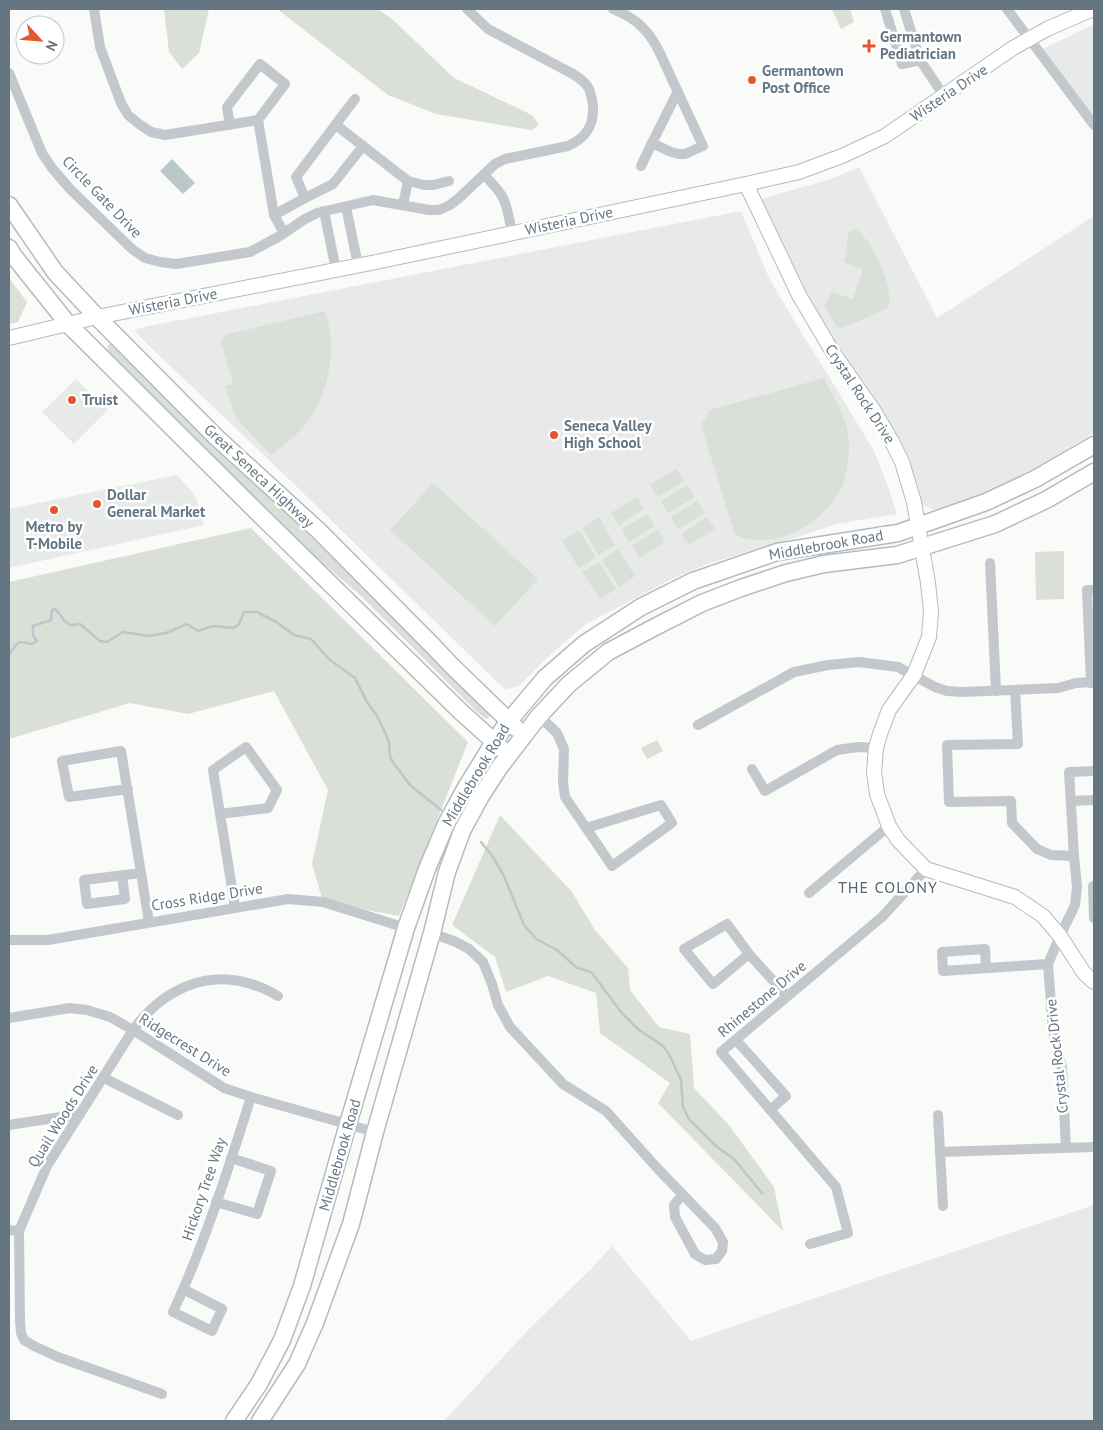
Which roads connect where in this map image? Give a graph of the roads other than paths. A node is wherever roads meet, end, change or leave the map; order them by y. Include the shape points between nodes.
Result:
1 (94, 9) edge
2 (467, 9) edge
3 (613, 9) edge
4 (904, 9) edge
5 (1007, 9) edge
6 (1093, 9) edge
7 (889, 10) edge
8 (1031, 40) junction
9 (920, 60) junction
10 (9, 73) edge
11 (678, 91) junction
12 (944, 96) junction
13 (355, 99) dead end
14 (258, 120) junction
15 (230, 125) junction
16 (336, 125) junction
17 (1094, 125) edge
18 (652, 143) junction
19 (363, 146) junction
20 (641, 166) dead end
21 (484, 175) junction
22 (408, 180) junction
23 (449, 181) dead end
24 (746, 184) junction
25 (305, 198) junction
26 (9, 205) edge
27 (402, 205) junction
28 (346, 207) junction
29 (324, 212) junction
30 (274, 215) junction
31 (284, 233) junction
32 (512, 233) junction
33 (9, 248) edge
34 (358, 265) junction
35 (336, 270) junction
36 (97, 317) junction
37 (68, 324) junction
38 (9, 338) edge
39 (1094, 445) edge
40 (1094, 472) edge
41 (918, 526) junction
42 (922, 548) junction
43 (990, 563) dead end
44 (1094, 590) edge
45 (914, 675) junction
46 (1093, 682) edge
47 (1015, 690) junction
48 (996, 691) junction
49 (539, 716) junction
50 (508, 722) junction
51 (698, 725) dead end
52 (524, 734) junction
53 (494, 742) junction
54 (876, 748) junction
55 (509, 754) junction
56 (752, 769) dead end
57 (1094, 771) edge
58 (128, 789) junction
59 (1094, 800) edge
60 (1071, 801) junction
61 (220, 814) junction
62 (889, 826) junction
63 (586, 828) junction
64 (1074, 856) junction
65 (926, 869) junction
66 (141, 873) junction
67 (122, 875) dead end
68 (1093, 886) edge
69 (1077, 887) junction
70 (809, 893) dead end
71 (235, 907) junction
72 (1094, 918) edge
73 (149, 922) junction
74 (406, 928) junction
75 (432, 933) junction
76 (1060, 936) junction
77 (9, 940) edge
78 (749, 954) junction
79 (1048, 964) junction
80 (986, 968) dead end
81 (1094, 982) edge
82 (278, 996) dead end
83 (787, 996) junction
84 (9, 1018) edge
85 (133, 1030) junction
86 (736, 1040) junction
87 (104, 1078) junction
88 (251, 1097) junction
89 (770, 1110) junction
90 (80, 1114) junction
91 (178, 1115) dead end
92 (938, 1115) dead end
93 (348, 1124) junction
94 (9, 1125) edge
95 (375, 1132) junction
96 (1094, 1147) edge
97 (1066, 1148) junction
98 (940, 1152) junction
99 (231, 1158) junction
100 (682, 1195) junction
101 (216, 1202) junction
102 (943, 1206) dead end
103 (14, 1230) edge
104 (810, 1244) dead end
105 (183, 1290) junction
106 (162, 1394) dead end
107 (234, 1421) edge
108 (260, 1421) edge

1 - 15 street via 100,47 128,115 151,132 165,135
2 - 21 street, Circle Gate Drive via 488,29 582,80 589,88 592,100 592,122 577,142 505,159
3 - 11 street via 642,26 651,37
4 - 9 street
5 - 8 street
6 - 8 street, Wisteria Drive
7 - 9 street via 902,64
8 - 12 street, Wisteria Drive
8 - 17 street
9 - 12 street
10 - 31 street, Circle Gate Drive via 42,153 52,168 70,189 145,258 176,264 250,252
11 - 18 street
11 - 18 street via 702,146 678,154
12 - 24 street, Wisteria Drive via 885,136 842,156 799,172
13 - 16 street
14 - 15 street
14 - 15 street via 285,84 260,64 227,107
14 - 30 street
16 - 19 street
16 - 25 street via 296,176
18 - 20 street
19 - 22 street
19 - 25 street via 333,184
21 - 27 street, Circle Gate Drive via 440,210
21 - 32 street via 503,196
22 - 23 street via 433,186
22 - 27 street
24 - 32 street, Wisteria Drive
24 - 41 street, Crystal Rock Drive via 799,295 832,351 874,411 902,462
25 - 30 street
26 - 36 main road, Great Seneca Highway via 55,272
27 - 28 street, Circle Gate Drive via 373,200
28 - 29 street, Circle Gate Drive
28 - 34 street
29 - 31 street, Circle Gate Drive via 305,219
29 - 35 street
30 - 31 street
32 - 34 street, Wisteria Drive
33 - 37 main road, Great Seneca Highway
34 - 35 street, Wisteria Drive
35 - 36 street, Wisteria Drive
36 - 37 street, Wisteria Drive
36 - 50 main road, Great Seneca Highway via 216,437 326,538
37 - 38 street, Wisteria Drive
37 - 53 main road, Great Seneca Highway
39 - 41 main road, Middlebrook Road via 1035,479 986,502
40 - 42 main road, Middlebrook Road via 995,524
41 - 42 street, Crystal Rock Drive
41 - 50 main road, Middlebrook Road via 898,533 777,552 693,581 642,607 584,644 545,678
42 - 45 street, Crystal Rock Drive via 930,602 929,637
42 - 49 main road, Middlebrook Road via 786,573 702,603 608,652 569,684
43 - 48 street
44 - 46 street via 1087,590
45 - 48 street via 947,691
45 - 51 street via 898,667 859,662 794,672
45 - 54 street, Crystal Rock Drive via 889,710
46 - 47 street
47 - 48 street
47 - 64 street via 1018,744 947,745 950,802 1011,801 1012,824 1037,848 1050,855
49 - 52 main road, Middlebrook Road
49 - 63 street via 557,733 564,749 565,797
50 - 52 main road, Great Seneca Highway
50 - 53 main road, Middlebrook Road
52 - 55 main road, Middlebrook Road
53 - 55 main road, Great Seneca Highway
53 - 74 main road, Middlebrook Road via 446,824
54 - 56 street via 858,746 837,750 765,791
54 - 62 street, Crystal Rock Drive via 874,772 877,794
55 - 75 main road, Middlebrook Road via 462,831
57 - 60 street, Crystal Rock Drive via 1069,772
58 - 58 street via 121,751 62,761 69,798
58 - 66 street
59 - 60 street
60 - 64 street, Crystal Rock Drive
61 - 61 street via 213,770 246,747 277,790 268,808
61 - 71 street
62 - 65 street, Crystal Rock Drive
62 - 70 street
63 - 63 street via 612,866 672,823 661,805
64 - 69 street, Crystal Rock Drive
65 - 76 street, Crystal Rock Drive via 1015,897 1043,916
65 - 83 street, Rhinestone Drive via 882,917
66 - 67 street
66 - 73 street
68 - 69 street
68 - 72 street
69 - 76 street, Crystal Rock Drive via 1075,905
71 - 73 street, Cross Ridge Drive
71 - 74 street, Cross Ridge Drive via 288,899 323,902
73 - 77 street, Cross Ridge Drive via 48,940
74 - 93 main road, Middlebrook Road
75 - 95 main road, Middlebrook Road
75 - 100 street via 469,949 483,962 498,1005 510,1027 563,1084 606,1111
76 - 79 street, Crystal Rock Drive
76 - 81 street, Crystal Rock Drive via 1084,973
78 - 78 street via 727,924 684,949 713,984
78 - 83 street
79 - 80 street
79 - 97 street, Crystal Rock Drive via 1053,1031 1062,1068
82 - 85 street, Quail Woods Drive via 240,981 218,979 198,982 159,1001
83 - 86 street, Rhinestone Drive
84 - 85 street, Ridgecrest Drive via 70,1008 110,1017
85 - 87 street, Quail Woods Drive
85 - 88 street, Ridgecrest Drive via 224,1088
86 - 89 street, Rhinestone Drive via 722,1052
86 - 89 street via 786,1096
87 - 90 street, Quail Woods Drive
87 - 91 street
88 - 93 street, Ridgecrest Drive
88 - 99 street, Hickory Tree Way
89 - 104 street, Rhinestone Drive via 836,1187 848,1233
90 - 94 street
90 - 103 street, Quail Woods Drive via 47,1166
92 - 98 street
93 - 95 street, Ridgecrest Drive
93 - 107 main road, Middlebrook Road via 302,1286 282,1340 259,1384
95 - 108 main road, Middlebrook Road via 351,1224 315,1323 296,1364
96 - 97 street
97 - 98 street
98 - 102 street
99 - 101 street, Hickory Tree Way
99 - 101 street via 271,1171 257,1214
100 - 100 street via 674,1205 675,1217 695,1254 705,1260 716,1259 722,1251 723,1242 715,1228
101 - 105 street, Hickory Tree Way
103 - 106 street, Quail Woods Drive via 24,1340 58,1357
105 - 105 street, Hickory Tree Way via 173,1312 212,1331 222,1309

